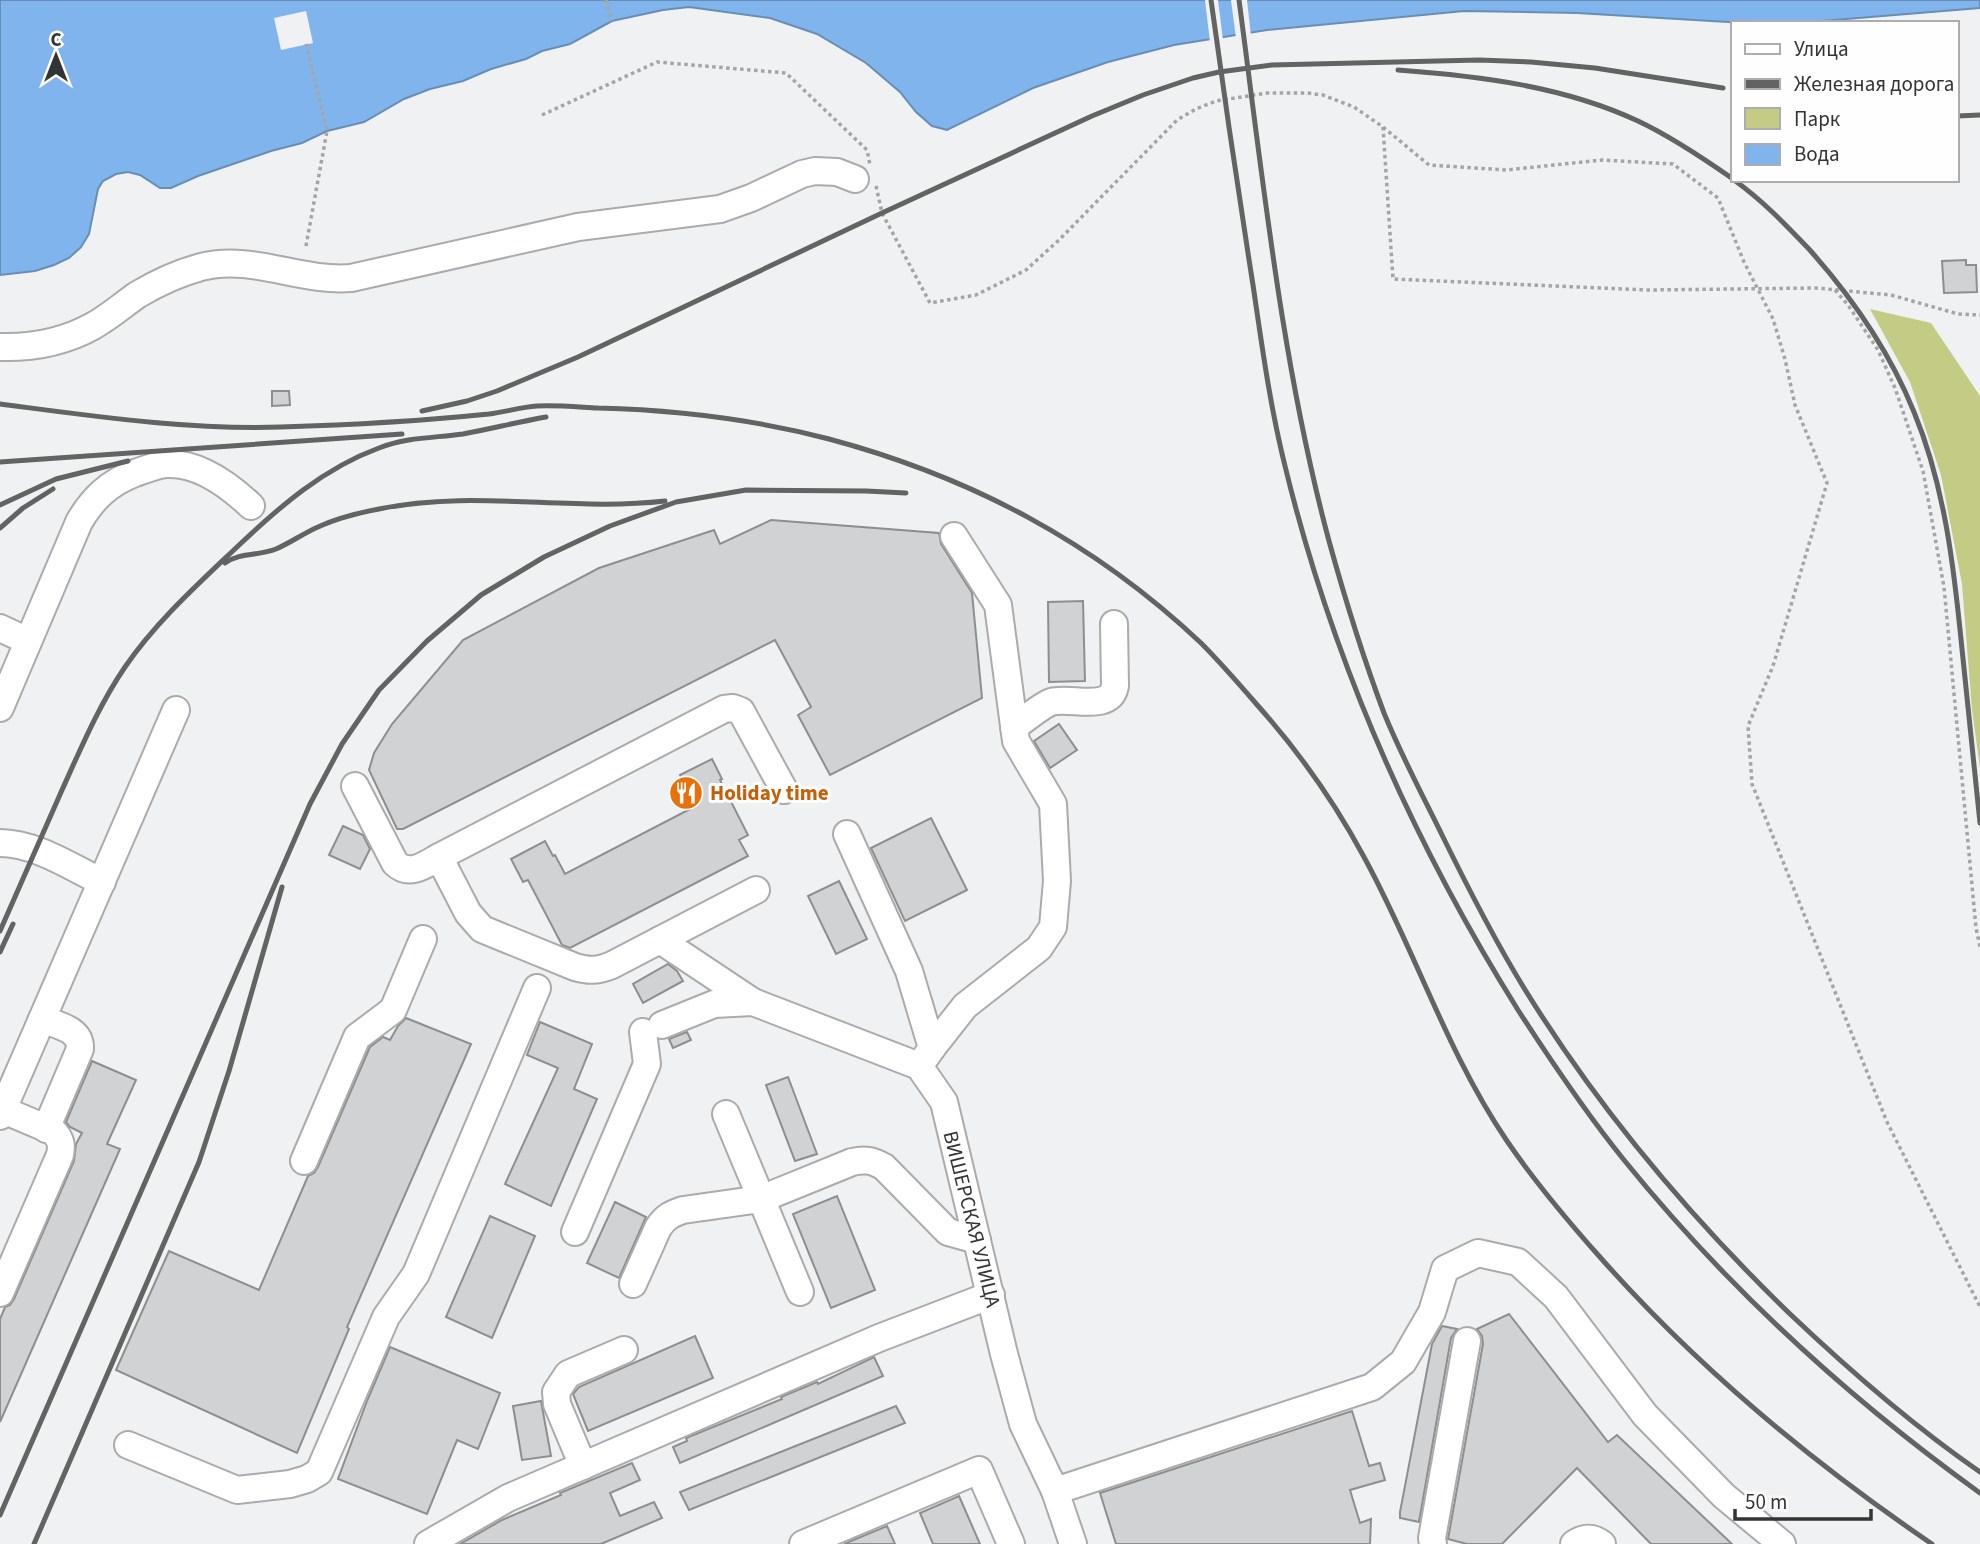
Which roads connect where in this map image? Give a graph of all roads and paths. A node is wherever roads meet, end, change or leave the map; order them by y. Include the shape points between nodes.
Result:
1 (606, 0) edge
2 (612, 21) dead end
3 (306, 44) dead end
4 (542, 115) dead end
5 (1383, 127) junction
6 (855, 179) dead end
7 (306, 246) dead end
8 (1758, 288) junction
9 (1835, 289) junction
10 (1980, 315) edge
11 (0, 347) edge
12 (251, 506) dead end
13 (954, 536) dead end
14 (1114, 624) dead end
15 (0, 628) edge
16 (28, 641) junction
17 (0, 708) edge
18 (176, 710) dead end
19 (1014, 727) junction
20 (355, 786) dead end
21 (784, 790) dead end
22 (847, 834) dead end
23 (0, 843) edge
24 (439, 857) junction
25 (102, 882) junction
26 (756, 890) dead end
27 (669, 936) junction
28 (423, 939) dead end
29 (1980, 947) edge
30 (537, 988) dead end
31 (753, 1002) junction
32 (42, 1019) junction
33 (925, 1057) junction
34 (1, 1113) edge
35 (726, 1114) dead end
36 (46, 1129) junction
37 (304, 1161) dead end
38 (761, 1199) junction
39 (575, 1232) dead end
40 (977, 1240) junction
41 (633, 1284) dead end
42 (800, 1292) dead end
43 (0, 1293) edge
44 (991, 1295) junction
45 (1980, 1307) edge
46 (1467, 1341) dead end
47 (624, 1350) dead end
48 (128, 1445) dead end
49 (583, 1466) junction
50 (1055, 1491) junction
51 (428, 1544) edge
52 (803, 1544) edge
53 (1012, 1544) edge
54 (1073, 1544) edge
55 (1433, 1544) edge
56 (1574, 1544) edge
57 (1602, 1544) edge
58 (1782, 1544) edge

1 - 2 path
3 - 7 path via 327,131
4 - 5 path via 657,62 786,73 867,150 882,213 930,303 976,295 1026,270 1177,120 1216,101 1284,92 1323,95 1354,107
5 - 8 path via 1429,165 1506,170 1602,160 1674,164 1718,198
5 - 8 path via 1392,279 1647,290
6 - 11 street via 815,171 720,209 570,228 351,278 317,278 248,264 218,264 151,287 75,335 42,345
8 - 9 path
8 - 45 path via 1777,329 1795,405 1828,482 1773,666 1748,726 1752,784 1887,1122
9 - 10 path via 1891,295 1958,314
9 - 29 path via 1878,350 1923,471 1944,587
12 - 16 street via 221,481 186,466 166,464 122,478 98,494 79,522
13 - 19 street via 998,605
14 - 19 street via 1114,694 1098,701 1051,702
15 - 16 street
16 - 17 street
18 - 25 street
19 - 33 street via 1016,741 1053,804 1057,881 1053,927 1039,948 965,1006
20 - 24 street via 400,868 417,869
21 - 24 street via 741,711 724,709
22 - 33 street, ВИШЕРСКАЯ УЛИЦА via 909,971
23 - 25 street via 35,851
24 - 27 street via 468,913 482,929 575,967 600,970
25 - 32 street
26 - 27 street
27 - 31 street
28 - 37 street via 393,1010 357,1037
30 - 48 street via 416,1274 386,1317 319,1472 290,1484 237,1490
31 - 33 street
31 - 39 street via 714,1004 652,1028 647,1064
32 - 34 street
32 - 36 street via 79,1035 81,1042
33 - 40 street, ВИШЕРСКАЯ УЛИЦА via 944,1102
34 - 36 street
35 - 38 street
36 - 43 street via 59,1137 60,1155
38 - 40 street via 852,1161 873,1160 948,1232
38 - 41 street via 671,1214 663,1220
38 - 42 street
40 - 44 street, ВИШЕРСКАЯ УЛИЦА
44 - 49 street via 879,1338
44 - 50 street, ВИШЕРСКАЯ УЛИЦА via 1023,1424
46 - 55 street
47 - 49 street via 568,1374 556,1392
49 - 51 street via 508,1498
50 - 54 street, ВИШЕРСКАЯ УЛИЦА
50 - 58 street via 1372,1387 1403,1362 1432,1312 1445,1269 1478,1252 1518,1262 1556,1297 1645,1415 1724,1496
52 - 53 street via 979,1470
56 - 57 street via 1588,1538

